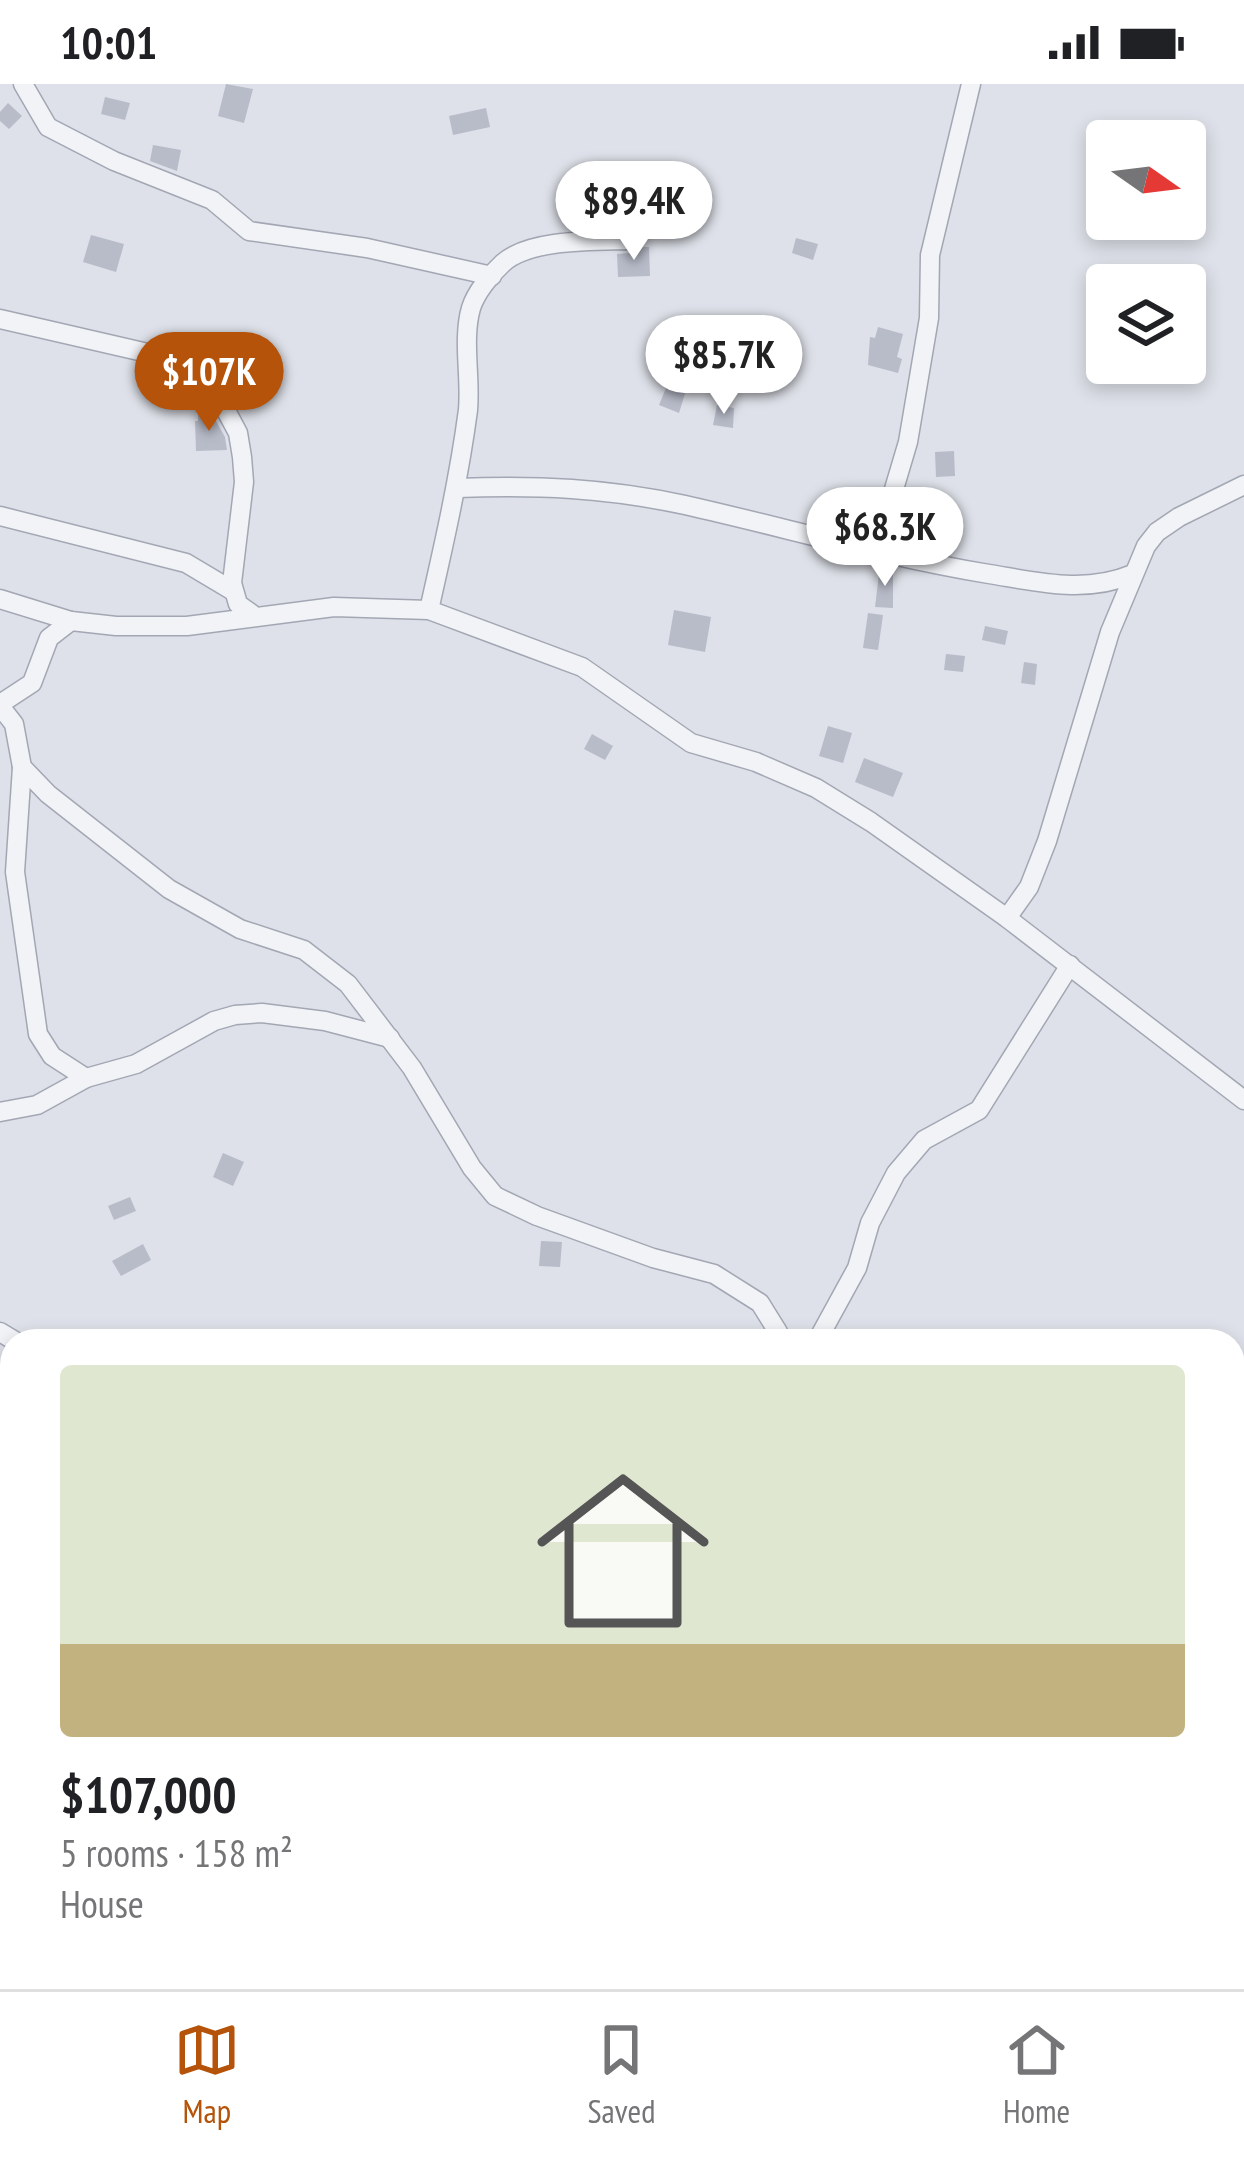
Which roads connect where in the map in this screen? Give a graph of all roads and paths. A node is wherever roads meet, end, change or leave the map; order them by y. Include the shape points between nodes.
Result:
1 (22, 84) edge
2 (971, 84) edge
3 (629, 240) dead end
4 (492, 276) junction
5 (0, 319) edge
6 (1244, 485) edge
7 (457, 488) junction
8 (0, 515) edge
9 (875, 553) junction
10 (1133, 574) junction
11 (232, 591) junction
12 (0, 599) edge
13 (429, 610) junction
14 (251, 614) junction
15 (71, 621) junction
16 (0, 705) edge
17 (22, 766) junction
18 (8, 877) edge
19 (1006, 917) junction
20 (1070, 965) junction
21 (390, 1038) junction
22 (86, 1078) junction
23 (1244, 1100) edge
24 (0, 1112) edge
25 (775, 1329) edge
26 (824, 1329) edge

1 - 4 street via 48,127 212,200 249,231
2 - 9 street via 930,255 908,442
3 - 4 street via 530,249
4 - 7 street via 470,317
5 - 11 street via 178,360 213,386 242,457
6 - 10 street via 1157,532
7 - 9 street via 599,491
7 - 13 street
8 - 11 street via 186,563
9 - 10 street via 1068,587
10 - 19 street via 1047,841
11 - 14 street
12 - 15 street
13 - 14 street
13 - 19 street via 582,668 691,743 816,788
14 - 15 street via 187,626
15 - 16 street via 50,638 32,683
16 - 17 street via 14,724
17 - 18 street
17 - 21 street via 169,889 241,929 318,958
18 - 22 street via 38,1034 65,1068
19 - 20 street
20 - 23 street
20 - 26 street via 979,1110 924,1140 896,1173
21 - 22 street via 325,1021 235,1015 136,1064
21 - 25 street via 495,1196 714,1274 760,1303
22 - 24 street via 37,1105

